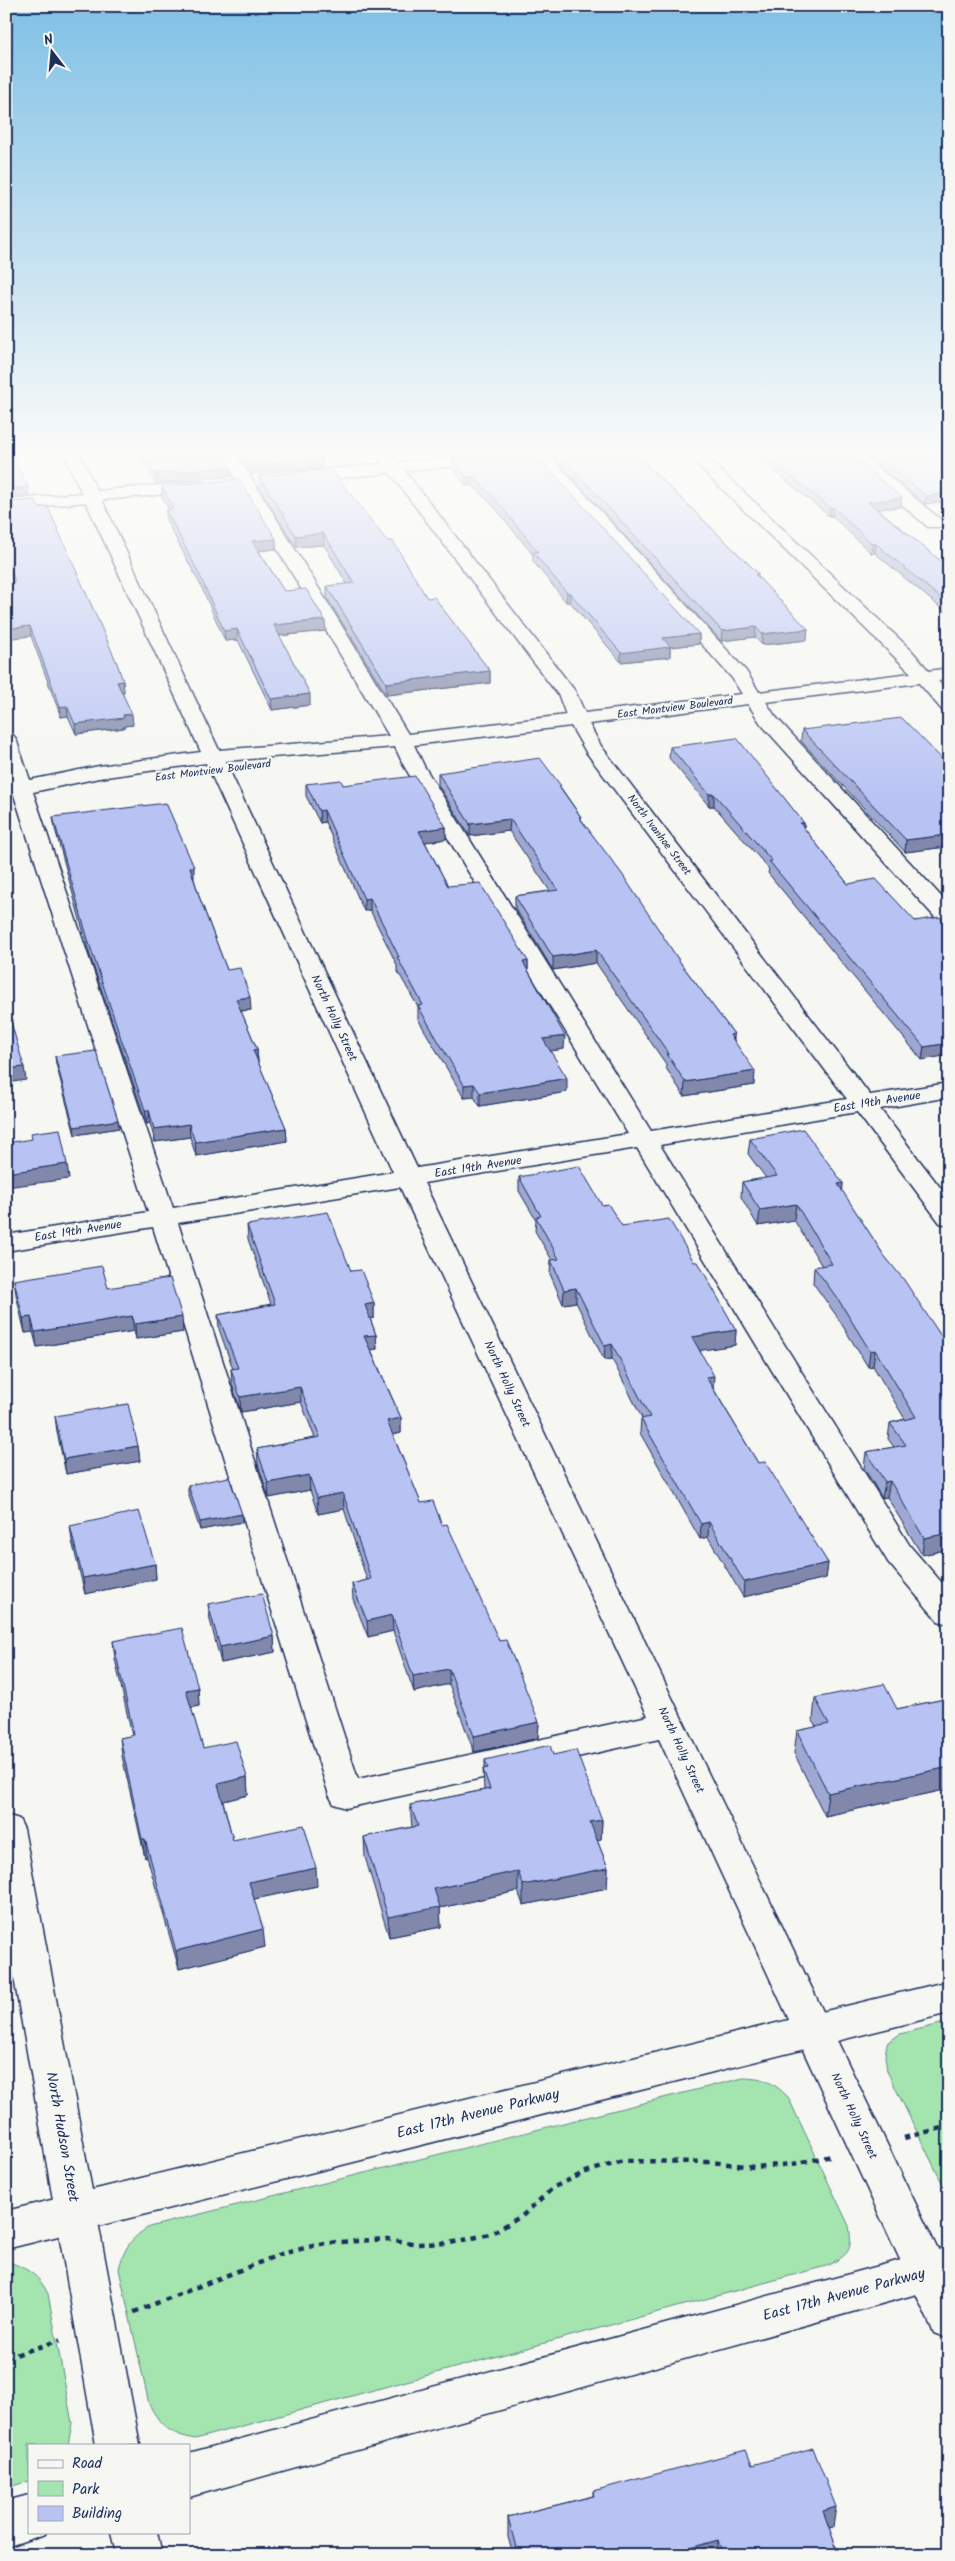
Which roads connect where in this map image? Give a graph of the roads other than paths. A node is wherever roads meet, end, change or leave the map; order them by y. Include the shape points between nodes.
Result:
1 (125, 568) edge
2 (293, 568) edge
3 (471, 568) edge
4 (635, 568) edge
5 (813, 568) edge
6 (949, 674) edge
7 (924, 677) junction
8 (753, 698) junction
9 (949, 706) edge
10 (579, 720) junction
11 (6, 738) edge
12 (402, 741) junction
13 (216, 764) junction
14 (15, 789) edge
15 (949, 919) edge
16 (949, 1090) edge
17 (863, 1104) junction
18 (645, 1140) junction
19 (409, 1178) junction
20 (949, 1217) edge
21 (163, 1218) junction
22 (6, 1242) edge
23 (949, 1613) edge
24 (669, 1724) junction
25 (6, 1829) edge
26 (949, 1997) edge
27 (814, 2031) junction
28 (76, 2212) junction
29 (6, 2230) edge
30 (938, 2269) edge
31 (949, 2319) edge
32 (118, 2444) edge
33 (190, 2475) edge
34 (28, 2518) edge
35 (6, 2524) edge
36 (134, 2534) edge
37 (139, 2555) edge

1 - 13 street, North Holly Street
2 - 12 street
3 - 10 street, North Ivanhoe Street via 568,695
4 - 8 street via 739,675
5 - 7 street
6 - 7 street, East Montview Boulevard
7 - 8 street, East Montview Boulevard
7 - 9 street
8 - 10 street, East Montview Boulevard
8 - 15 street via 768,720
10 - 12 street, East Montview Boulevard
10 - 17 street, North Ivanhoe Street via 593,748
11 - 14 street
12 - 13 street, East Montview Boulevard via 324,745
12 - 18 street via 414,766
13 - 14 street, East Montview Boulevard via 103,784
13 - 19 street, North Holly Street
14 - 21 street
16 - 17 street, East 19th Avenue
17 - 18 street, East 19th Avenue
17 - 20 street, North Ivanhoe Street
18 - 19 street, East 19th Avenue
18 - 23 street via 900,1554
19 - 21 street, East 19th Avenue
19 - 24 street, North Holly Street
21 - 22 street, East 19th Avenue
21 - 24 street via 346,1795
24 - 27 street, North Holly Street
25 - 28 street, North Hudson Street
26 - 27 street, East 17th Avenue Parkway
27 - 28 street, East 17th Avenue Parkway
27 - 30 street, North Holly Street via 869,2148
28 - 29 street, East 17th Avenue Parkway
28 - 32 street, North Hudson Street
30 - 31 street, North Holly Street
30 - 33 street, East 17th Avenue Parkway
34 - 35 street
36 - 37 street

